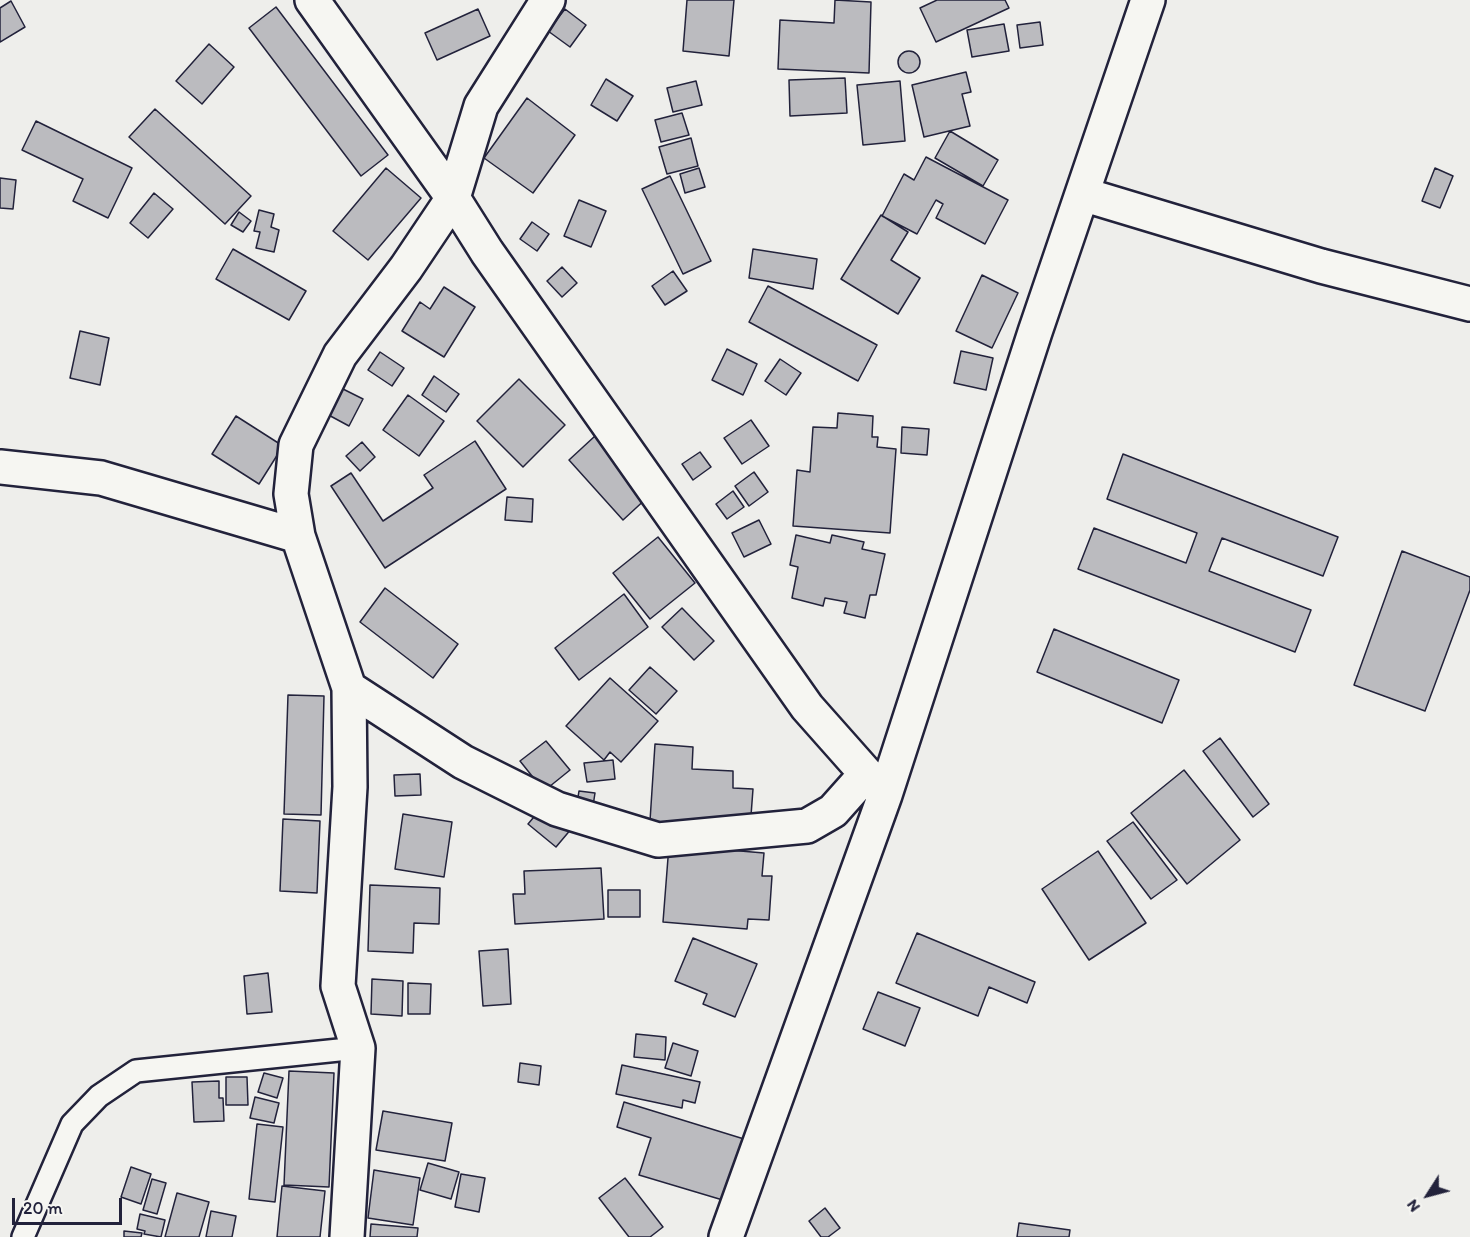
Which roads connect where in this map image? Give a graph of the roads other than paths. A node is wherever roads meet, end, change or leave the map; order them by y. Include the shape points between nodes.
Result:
1 (312, 0) edge
2 (548, 0) edge
3 (1142, 3) edge
4 (1082, 194) junction
5 (453, 198) junction
6 (1470, 304) edge
7 (0, 467) edge
8 (298, 536) junction
9 (349, 688) junction
10 (876, 785) junction
11 (358, 1048) junction
12 (23, 1237) edge
13 (347, 1237) edge
14 (726, 1237) edge

1 - 5 street
2 - 5 street via 481,106
3 - 4 street
4 - 6 street via 1321,266
4 - 10 street
5 - 8 street via 406,268 339,355 296,445 291,494
5 - 10 street via 807,707
7 - 8 street via 101,478
8 - 9 street
9 - 10 street via 463,762 556,809 658,840 807,826
9 - 11 street via 350,787 338,986
10 - 14 street
11 - 12 lane via 136,1071 99,1096 72,1124
11 - 13 street

